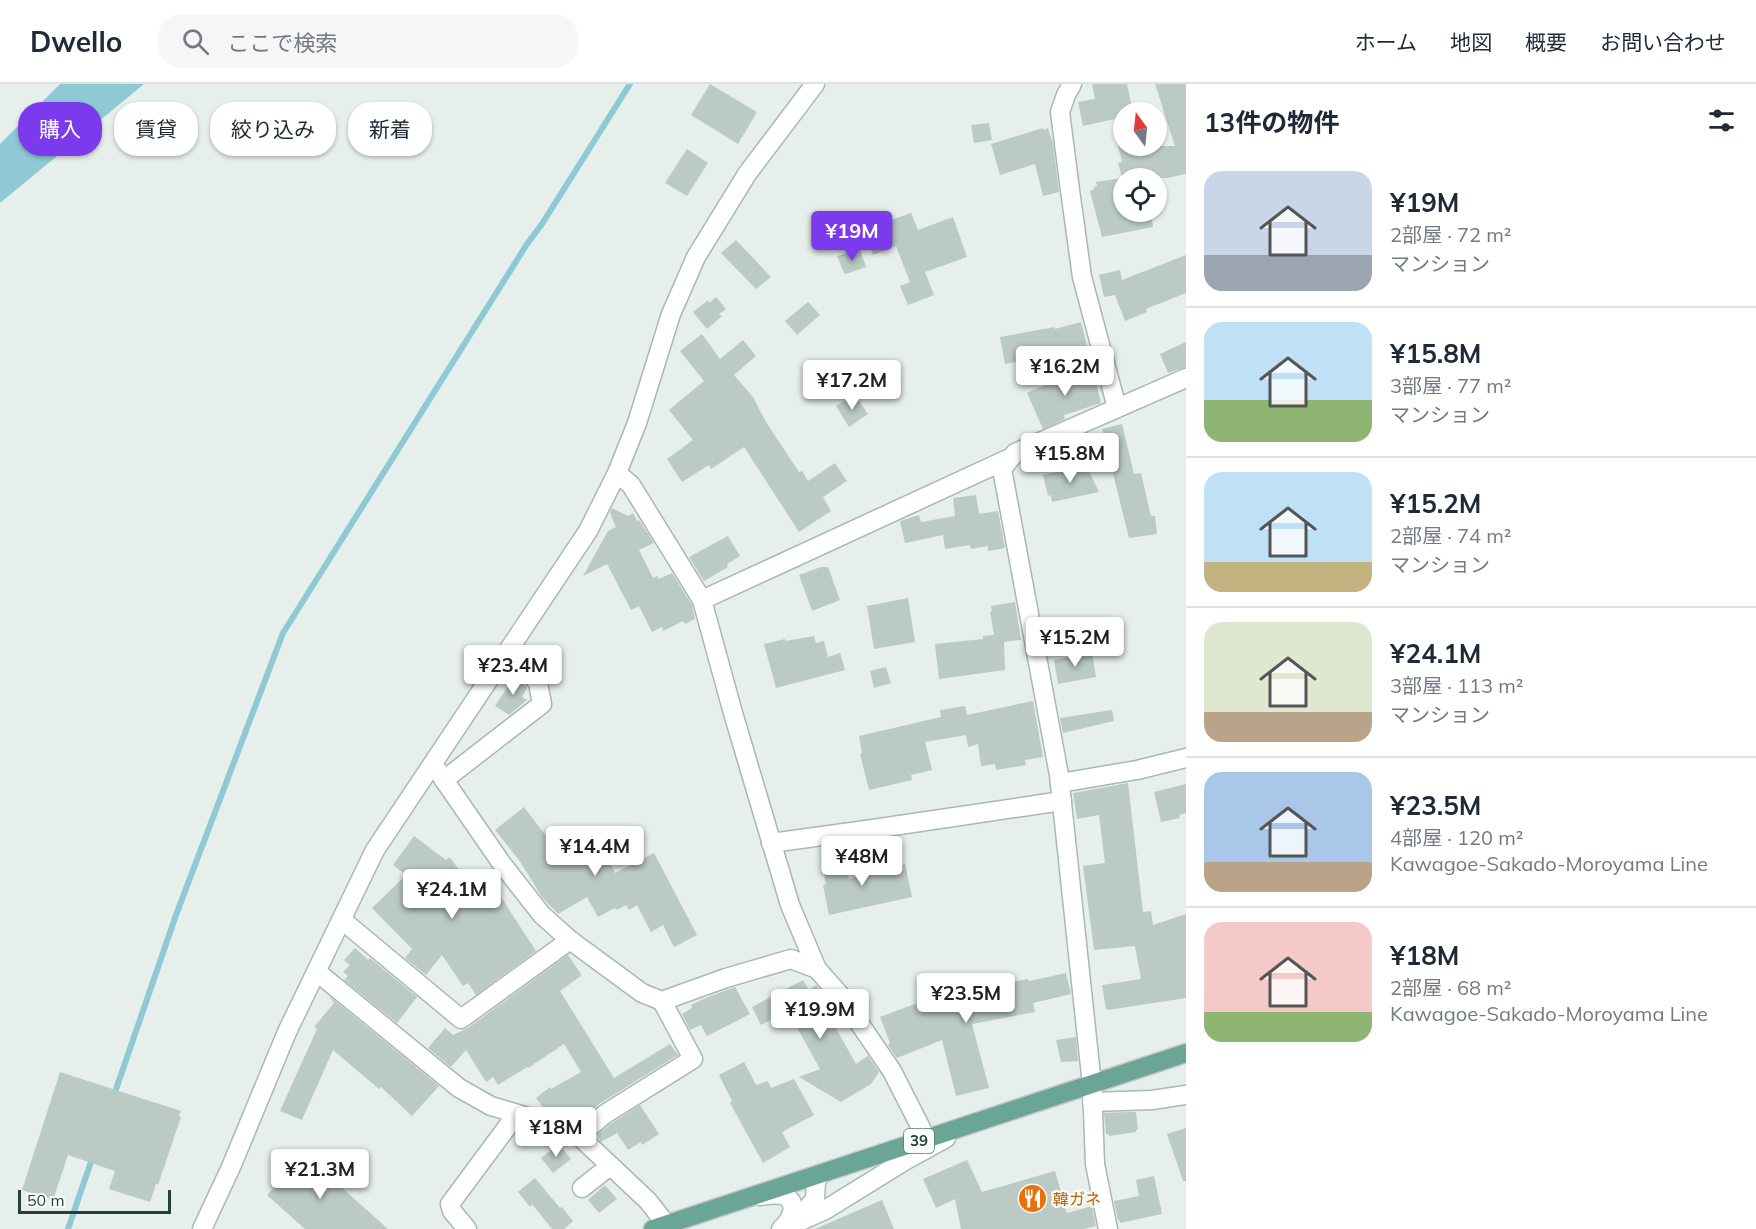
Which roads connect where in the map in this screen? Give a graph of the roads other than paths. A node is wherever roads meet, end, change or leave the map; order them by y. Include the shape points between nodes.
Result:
1 (814, 84) edge
2 (1072, 84) edge
3 (1186, 378) edge
4 (1117, 408) junction
5 (1010, 458) junction
6 (617, 473) junction
7 (702, 600) junction
8 (510, 648) junction
9 (1186, 758) edge
10 (433, 764) junction
11 (444, 780) junction
12 (1061, 792) junction
13 (771, 843) junction
14 (342, 920) junction
15 (570, 940) junction
16 (817, 969) junction
17 (317, 972) junction
18 (662, 1001) junction
19 (1186, 1053) edge
20 (1092, 1094) junction
21 (1186, 1095) edge
22 (1005, 1112) junction
23 (516, 1115) junction
24 (579, 1136) junction
25 (925, 1139) junction
26 (610, 1166) junction
27 (821, 1173) junction
28 (582, 1188) dead end
29 (738, 1201) junction
30 (825, 1210) junction
31 (663, 1227) edge
32 (784, 1228) edge
33 (202, 1229) edge
34 (467, 1229) edge
35 (1108, 1229) edge

1 - 6 street via 747,174 696,257 671,314
2 - 4 street via 1060,112 1082,277
3 - 4 street
4 - 5 street
5 - 7 street
5 - 12 street via 1002,469
6 - 7 street via 631,485
6 - 8 street via 588,531
7 - 13 street
8 - 10 street
8 - 11 street via 538,683 542,704
9 - 12 street
10 - 11 street
10 - 14 street via 375,850
11 - 15 street via 542,915
12 - 13 street via 867,830
12 - 20 street
13 - 16 street via 790,905
14 - 15 street via 461,1019
14 - 17 street
15 - 18 street via 642,993
16 - 18 street via 791,959
16 - 25 street via 840,995 892,1071
17 - 23 street via 459,1088
17 - 33 street
18 - 24 street via 693,1059 605,1114
19 - 20 main road, 39
20 - 21 street via 1152,1100
20 - 22 main road, 39
20 - 35 street via 1095,1164
22 - 25 main road, 39
22 - 30 street via 928,1147
23 - 24 street
23 - 34 street via 450,1203
24 - 26 street
25 - 27 main road, 39
26 - 28 street
26 - 31 street via 648,1201
27 - 29 main road, 39
27 - 30 street via 830,1193
27 - 32 street via 816,1180 813,1203
29 - 31 main road, 39
29 - 32 street via 784,1196 791,1204 792,1214
30 - 32 street

